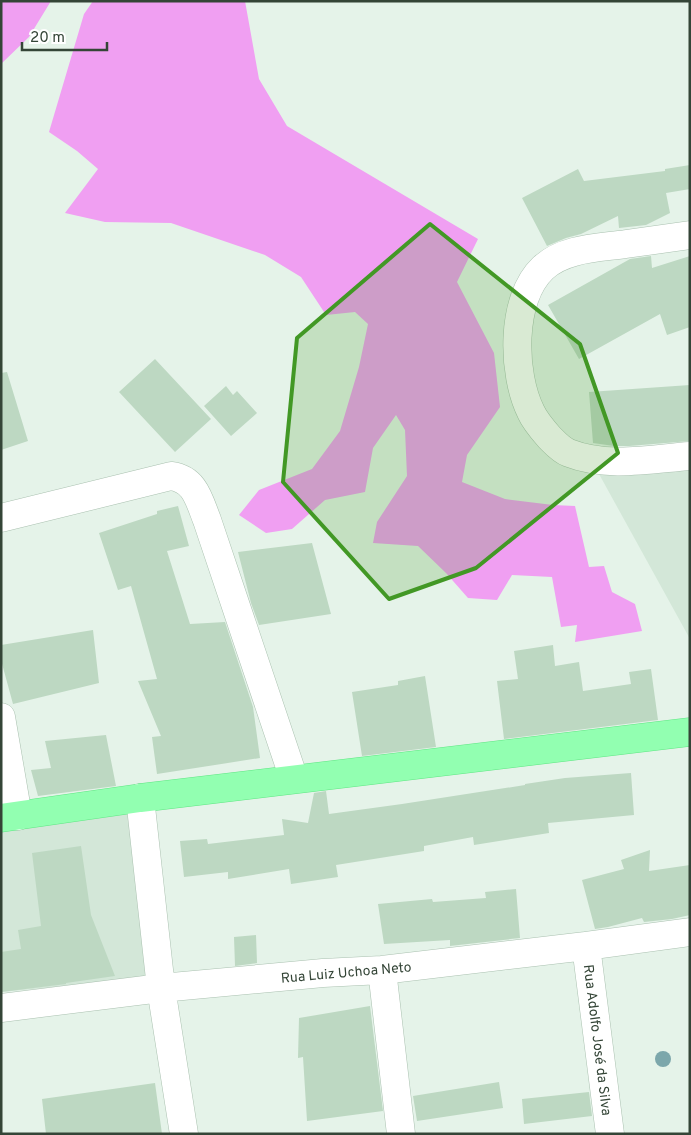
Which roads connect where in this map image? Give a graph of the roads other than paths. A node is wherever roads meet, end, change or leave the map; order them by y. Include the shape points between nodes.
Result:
1 (690, 235) edge
2 (690, 456) edge
3 (1, 518) edge
4 (1, 717) edge
5 (690, 732) edge
6 (294, 779) junction
7 (140, 798) junction
8 (10, 817) edge
9 (690, 932) edge
10 (586, 946) junction
11 (382, 970) junction
12 (161, 988) junction
13 (1, 1008) edge
14 (184, 1134) edge
15 (401, 1134) edge
16 (610, 1134) edge

1 - 2 street via 579,250 558,258 543,268 524,298 518,345 526,400 556,445 594,460 633,461
3 - 6 street via 171,476 189,483 207,520
4 - 8 street
5 - 6 main road
6 - 7 main road
7 - 8 main road
7 - 12 street
9 - 10 street, Rua Luiz Uchoa Neto
10 - 11 street, Rua Luiz Uchoa Neto
10 - 16 street, Rua Adolfo José da Silva
11 - 12 street, Rua Luiz Uchoa Neto
11 - 15 street
12 - 13 street, Rua Luiz Uchoa Neto
12 - 14 street

